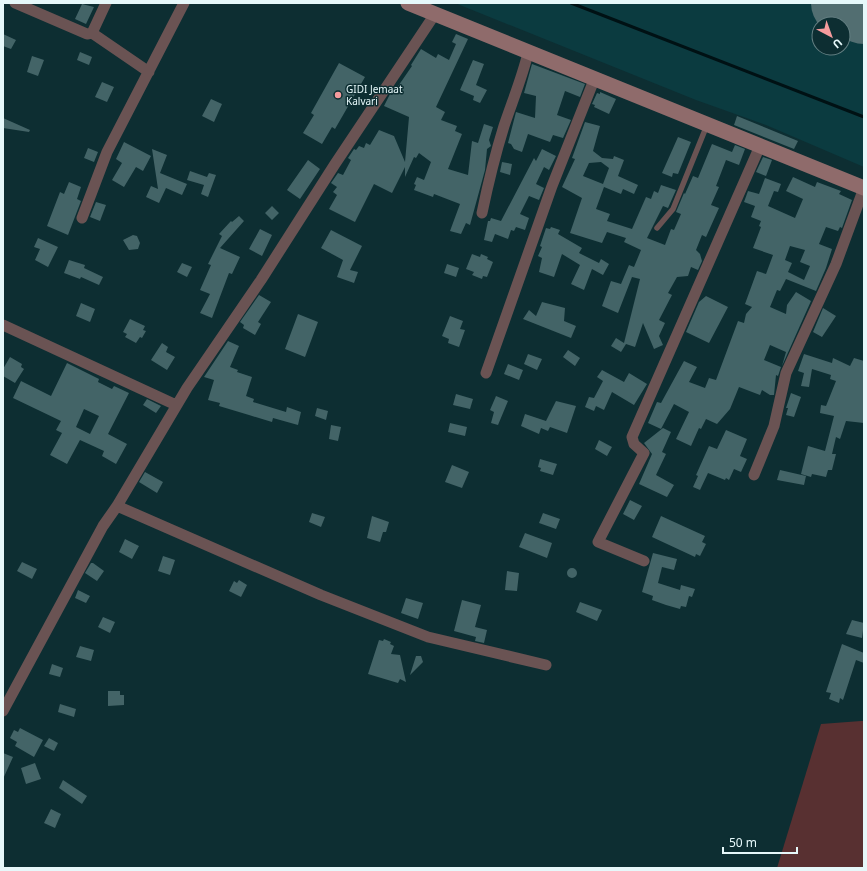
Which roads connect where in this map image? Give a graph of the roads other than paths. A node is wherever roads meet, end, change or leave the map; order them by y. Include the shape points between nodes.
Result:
1 (15, 3) edge
2 (106, 3) edge
3 (184, 3) edge
4 (408, 3) edge
5 (435, 14) junction
6 (92, 33) junction
7 (528, 53) junction
8 (149, 72) junction
9 (594, 80) junction
10 (707, 125) junction
11 (760, 146) junction
12 (864, 188) edge
13 (482, 213) dead end
14 (82, 218) dead end
15 (657, 228) dead end
16 (3, 325) edge
17 (486, 373) dead end
18 (176, 405) junction
19 (754, 474) dead end
20 (117, 506) junction
21 (644, 561) dead end
22 (546, 665) dead end
23 (3, 711) edge

1 - 6 street via 87,34
2 - 6 street
3 - 8 street
4 - 5 main road
5 - 7 main road
5 - 18 street
6 - 8 street
7 - 9 main road
7 - 13 street via 490,173
8 - 14 street via 107,152
9 - 10 main road
9 - 17 street via 552,186
10 - 11 main road
10 - 15 lane via 673,209
11 - 12 main road
11 - 21 street via 632,437 634,444 644,453 598,542
12 - 19 street via 836,264 786,373 774,426
16 - 18 street
18 - 20 street
20 - 22 street via 321,595 428,637
20 - 23 street via 103,526

